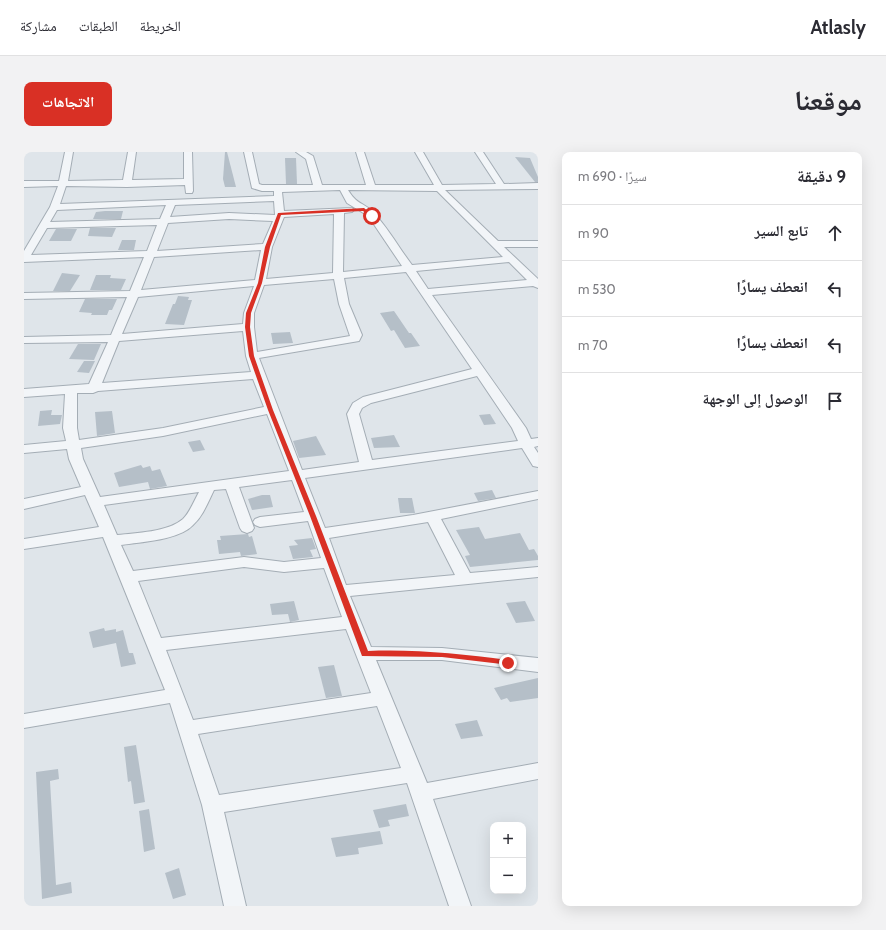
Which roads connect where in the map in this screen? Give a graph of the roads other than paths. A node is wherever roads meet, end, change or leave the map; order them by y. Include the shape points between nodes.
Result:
1 (68, 152) edge
2 (132, 152) edge
3 (188, 152) edge
4 (248, 152) edge
5 (300, 152) edge
6 (360, 152) edge
7 (419, 152) edge
8 (478, 152) edge
9 (189, 182) junction
10 (24, 184) edge
11 (63, 184) junction
12 (127, 184) junction
13 (526, 186) junction
14 (538, 186) edge
15 (318, 187) junction
16 (340, 187) junction
17 (371, 187) junction
18 (502, 187) junction
19 (440, 188) junction
20 (281, 193) junction
21 (538, 197) edge
22 (171, 203) junction
23 (187, 203) junction
24 (54, 207) junction
25 (364, 210) junction
26 (339, 211) junction
27 (279, 216) junction
28 (164, 221) junction
29 (44, 225) junction
30 (497, 244) junction
31 (538, 244) edge
32 (268, 247) junction
33 (150, 254) junction
34 (24, 258) edge
35 (512, 259) junction
36 (409, 268) junction
37 (338, 274) junction
38 (260, 283) junction
39 (537, 283) edge
40 (426, 292) junction
41 (134, 294) junction
42 (24, 296) edge
43 (248, 327) junction
44 (116, 338) junction
45 (24, 340) edge
46 (252, 356) junction
47 (480, 371) junction
48 (258, 376) junction
49 (93, 389) junction
50 (71, 390) junction
51 (24, 393) edge
52 (270, 410) junction
53 (532, 443) edge
54 (72, 445) junction
55 (24, 449) edge
56 (538, 463) edge
57 (367, 466) junction
58 (296, 475) junction
59 (231, 484) junction
60 (209, 487) junction
61 (538, 495) edge
62 (92, 496) junction
63 (24, 504) edge
64 (313, 516) junction
65 (432, 516) junction
66 (320, 534) junction
67 (110, 536) junction
68 (24, 544) edge
69 (330, 562) junction
70 (538, 572) edge
71 (128, 577) junction
72 (465, 579) junction
73 (340, 590) junction
74 (352, 622) junction
75 (157, 645) junction
76 (365, 654) junction
77 (538, 665) edge
78 (176, 695) junction
79 (383, 698) junction
80 (24, 721) edge
81 (187, 728) junction
82 (538, 771) edge
83 (414, 774) junction
84 (421, 793) junction
85 (212, 805) junction
86 (235, 906) edge
87 (460, 906) edge

1 - 11 street
2 - 12 street
3 - 9 street
4 - 20 street via 255,186
5 - 15 street via 310,158
6 - 17 street
7 - 19 street
8 - 18 street
9 - 12 street
9 - 23 street
10 - 11 street
11 - 12 street
11 - 24 street
13 - 14 street
13 - 18 street
13 - 21 street
15 - 16 street
15 - 20 street
16 - 17 street
16 - 25 street via 350,201
17 - 19 street
18 - 19 street
19 - 30 street
20 - 23 street
20 - 27 street
22 - 23 street
22 - 24 street
22 - 28 street
24 - 29 street
25 - 26 street
25 - 36 street via 376,221
26 - 27 street
26 - 37 street
27 - 28 street
27 - 32 street
28 - 29 street
28 - 33 street
29 - 34 street
30 - 31 street
30 - 35 street
32 - 33 street
32 - 38 street
33 - 34 street
33 - 41 street
35 - 36 street
35 - 39 street
36 - 37 street
36 - 40 street
37 - 38 street
37 - 46 street via 355,339
38 - 41 street
38 - 43 street via 252,302
39 - 40 street
40 - 47 street
41 - 42 street
41 - 44 street
43 - 44 street
43 - 46 street
44 - 45 street
44 - 49 street
46 - 48 street
47 - 53 street
47 - 57 street via 367,400 357,406 353,414
48 - 49 street
48 - 52 street
49 - 50 street
50 - 51 street
50 - 54 street
52 - 54 street via 193,427
52 - 58 street
53 - 56 street
53 - 57 street
54 - 55 street
54 - 62 street
57 - 58 street
58 - 59 street
58 - 64 street
59 - 60 street
59 - 64 street via 253,525
60 - 62 street
60 - 67 street via 183,526 174,530
61 - 65 street
62 - 63 street
62 - 67 street
64 - 66 street
65 - 66 street
65 - 72 street
66 - 69 street
67 - 68 street
67 - 71 street
69 - 71 street via 284,567 244,562
69 - 73 street
70 - 72 street
71 - 75 street
72 - 73 street
73 - 74 street
74 - 75 street
74 - 76 street
75 - 78 street
76 - 77 street via 442,654
76 - 79 street
78 - 80 street
78 - 81 street
79 - 81 street
79 - 83 street
81 - 85 street
82 - 84 street
83 - 84 street
83 - 85 street
84 - 87 street
85 - 86 street

